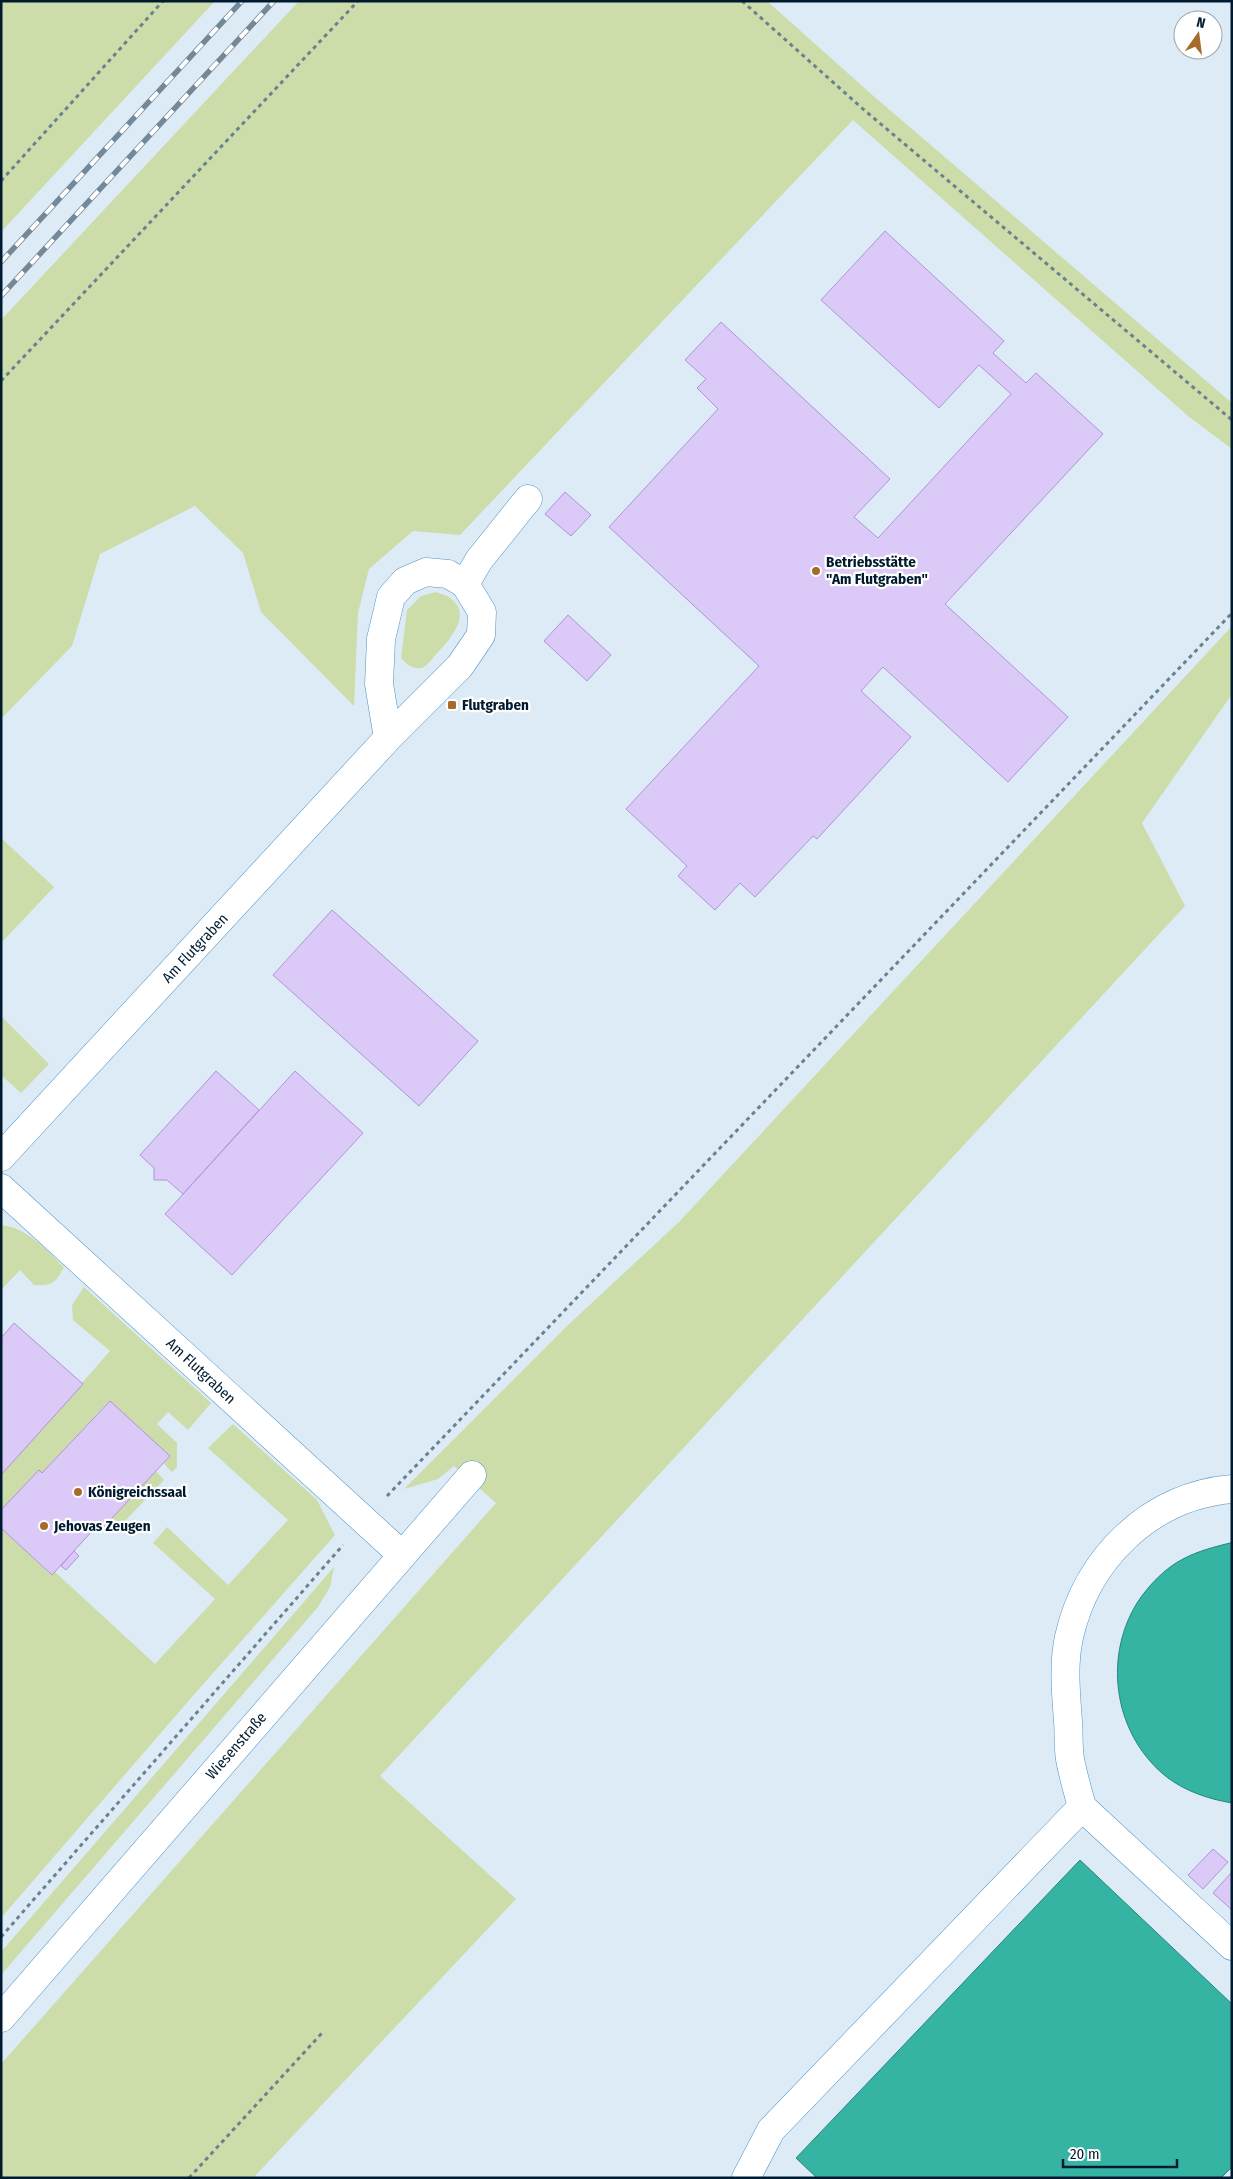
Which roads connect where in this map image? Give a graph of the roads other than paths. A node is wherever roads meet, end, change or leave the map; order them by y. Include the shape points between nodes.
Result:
1 (528, 499) dead end
2 (465, 584) junction
3 (388, 738) junction
4 (3, 1151) edge
5 (1, 1188) edge
6 (472, 1475) dead end
7 (1232, 1489) edge
8 (401, 1554) junction
9 (1082, 1808) junction
10 (1232, 1946) edge
11 (1, 2018) edge
12 (746, 2178) edge

1 - 2 lane
2 - 3 lane, Am Flutgraben via 482,612 481,635 460,666
2 - 3 lane via 448,574 426,572 404,581 391,597 381,639 379,684
3 - 4 lane, Am Flutgraben
5 - 8 lane, Am Flutgraben
6 - 8 lane, Wiesenstraße
7 - 9 lane via 1213,1490 1176,1502 1140,1523 1115,1545 1095,1572 1069,1638 1066,1681 1070,1758
8 - 11 lane, Wiesenstraße
9 - 10 lane
9 - 12 lane via 771,2130

